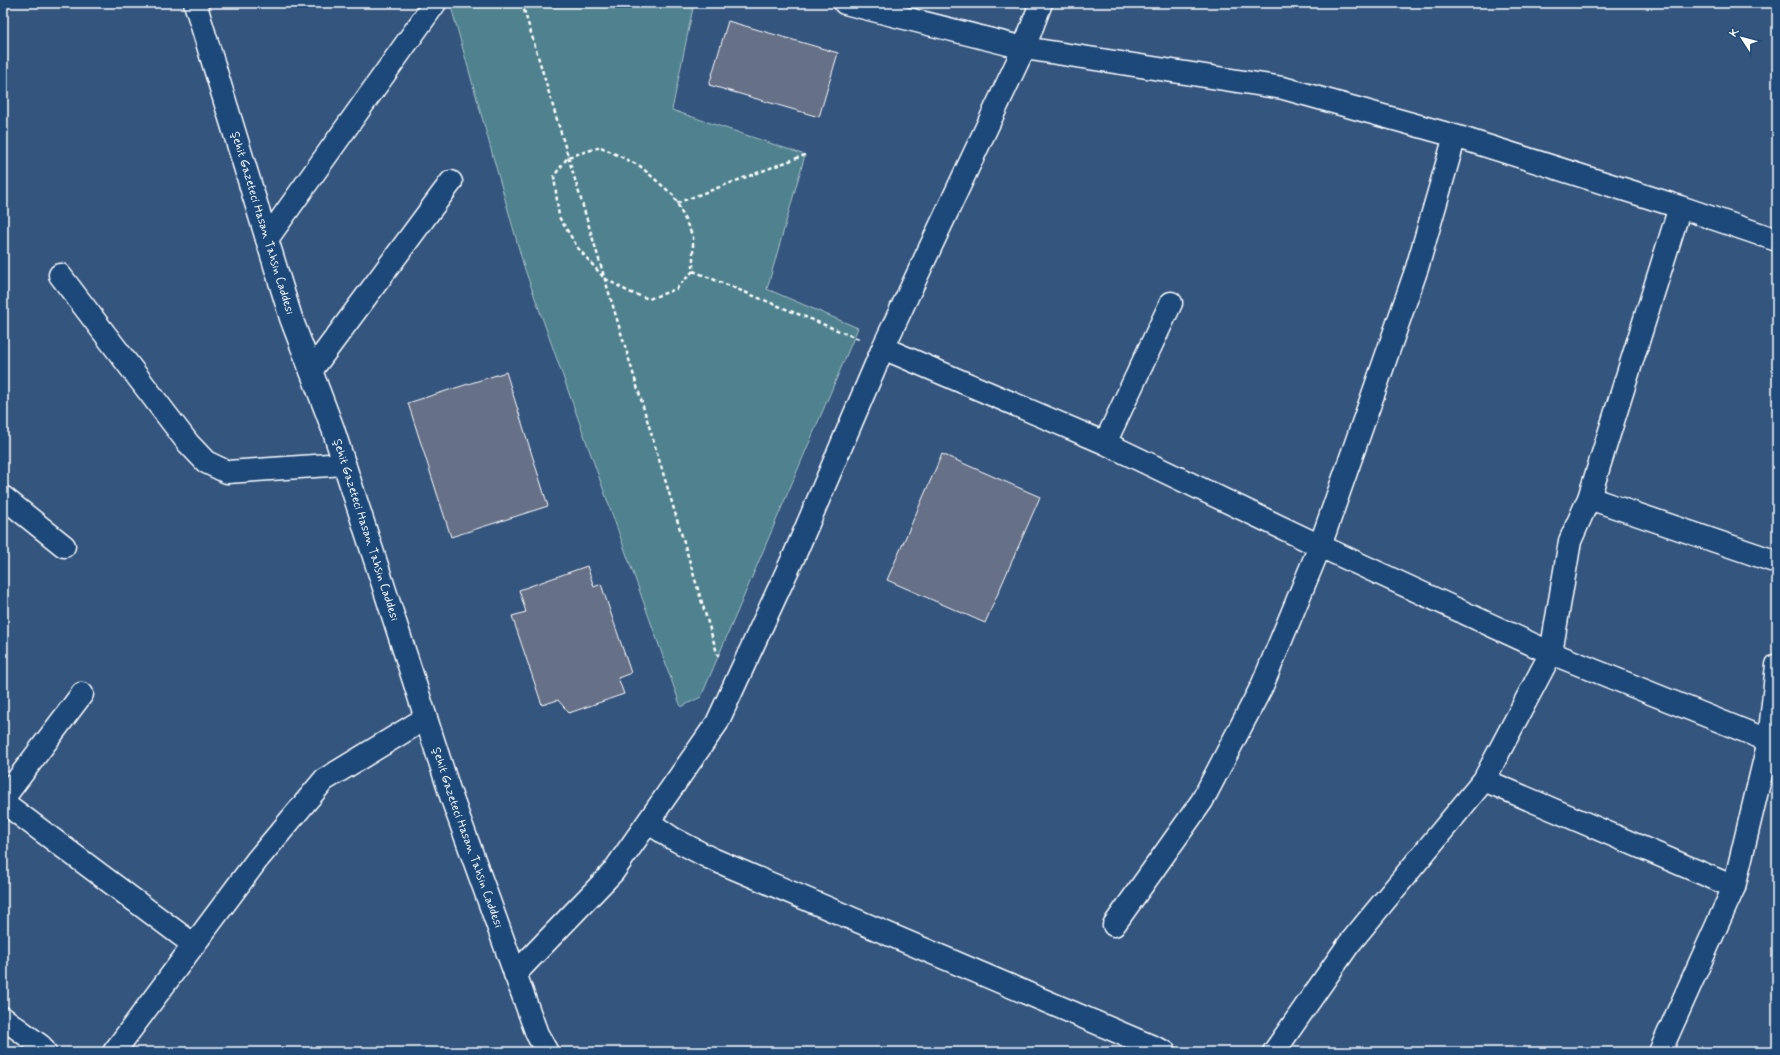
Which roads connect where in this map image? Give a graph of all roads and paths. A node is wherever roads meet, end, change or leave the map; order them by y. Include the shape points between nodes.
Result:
1 (195, 3) edge
2 (435, 3) edge
3 (522, 3) edge
4 (845, 3) edge
5 (1041, 3) edge
6 (1024, 48) junction
7 (1455, 136) junction
8 (805, 155) dead end
9 (568, 157) junction
10 (451, 182) dead end
11 (677, 203) junction
12 (1680, 207) junction
13 (267, 239) junction
14 (1777, 240) edge
15 (693, 271) junction
16 (60, 276) dead end
17 (604, 278) junction
18 (1171, 303) dead end
19 (883, 348) junction
20 (311, 371) junction
21 (1105, 443) junction
22 (344, 464) junction
23 (3, 497) edge
24 (1588, 498) junction
25 (64, 546) dead end
26 (1320, 546) junction
27 (1777, 562) edge
28 (1551, 653) junction
29 (1777, 665) edge
30 (740, 673) junction
31 (82, 694) dead end
32 (426, 718) junction
33 (1773, 743) edge
34 (1484, 780) junction
35 (3, 800) edge
36 (648, 822) junction
37 (1734, 887) junction
38 (1114, 926) dead end
39 (194, 945) junction
40 (515, 974) junction
41 (3, 1018) edge
42 (46, 1052) edge
43 (114, 1052) edge
44 (547, 1052) edge
45 (1165, 1052) edge
46 (1274, 1052) edge
47 (1660, 1052) edge

1 - 13 street, Şehit Gazeteci Hasan Tahsin Caddesi
2 - 13 street
3 - 9 path
4 - 6 street
5 - 6 street
6 - 7 street via 1283,88
6 - 19 street
7 - 12 street
7 - 26 street via 1417,268
8 - 11 path
9 - 11 path via 601,147 640,166 674,196
9 - 17 path
9 - 17 path via 554,176 559,217 578,248
10 - 20 street
11 - 15 path via 693,237
12 - 14 street
12 - 24 street
13 - 20 street, Şehit Gazeteci Hasan Tahsin Caddesi via 291,318
15 - 17 path via 676,289 649,298 629,292
15 - 19 path
16 - 22 street via 188,443 206,462 227,472
17 - 30 path via 718,657
18 - 21 street
19 - 21 street
19 - 30 street via 795,554
20 - 22 street, Şehit Gazeteci Hasan Tahsin Caddesi
21 - 26 street
22 - 32 street, Şehit Gazeteci Hasan Tahsin Caddesi
23 - 25 street
24 - 27 street
24 - 28 street via 1570,541
26 - 28 street
26 - 38 street via 1262,686 1202,800
28 - 33 street
28 - 34 street
29 - 33 street
30 - 36 street via 717,723
31 - 35 street
32 - 39 street via 324,780 257,860
32 - 40 street, Şehit Gazeteci Hasan Tahsin Caddesi
33 - 37 street
34 - 37 street
34 - 46 street via 1349,944
35 - 39 street
36 - 40 street via 613,872
36 - 45 street via 710,858
37 - 47 street
39 - 43 street
40 - 44 street, Şehit Gazeteci Hasan Tahsin Caddesi via 537,1034
41 - 42 street

